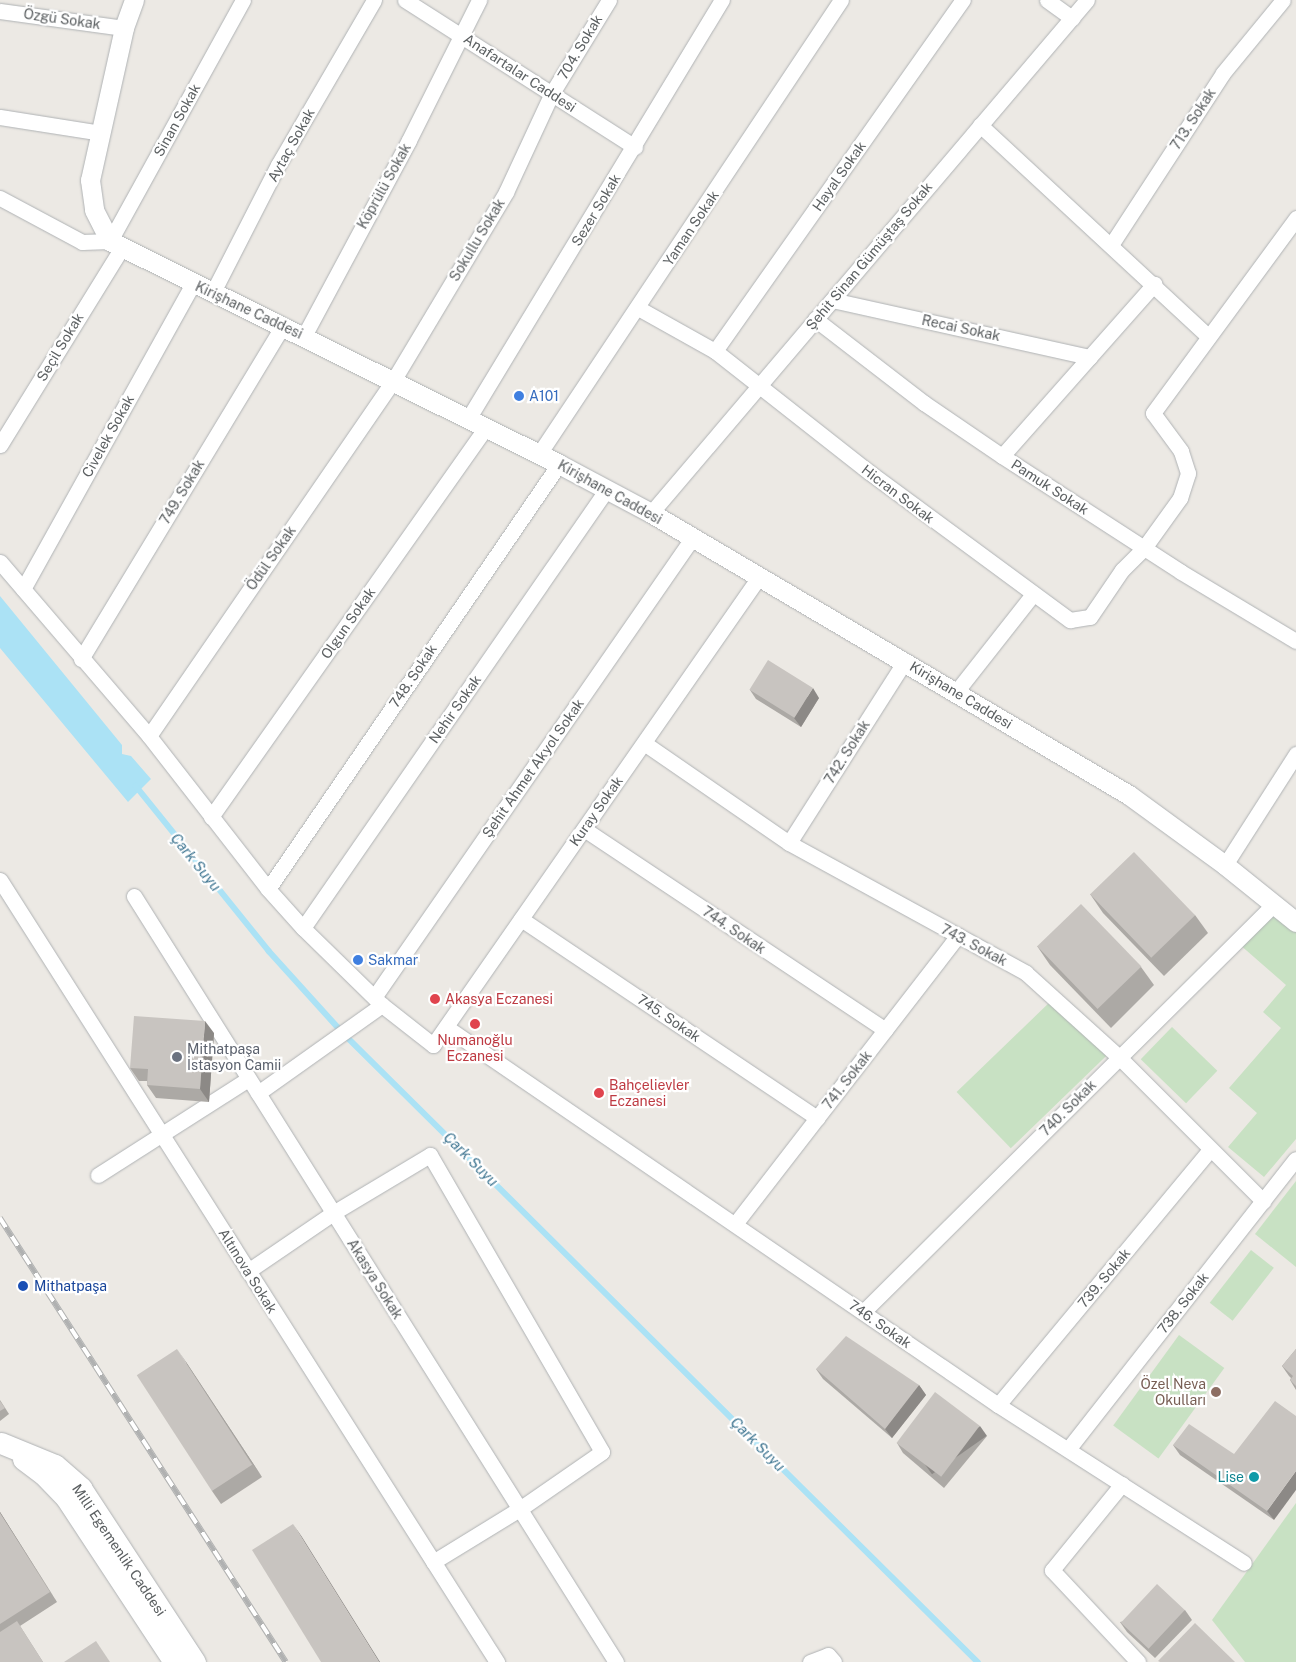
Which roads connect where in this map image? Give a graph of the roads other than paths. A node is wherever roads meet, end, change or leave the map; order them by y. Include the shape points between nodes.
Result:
1 (134, 0) edge
2 (244, 0) edge
3 (374, 0) edge
4 (405, 0) edge
5 (479, 0) edge
6 (609, 0) edge
7 (722, 0) edge
8 (841, 0) edge
9 (963, 0) edge
10 (1047, 0) edge
11 (1087, 0) edge
12 (1283, 0) edge
13 (0, 11) edge
14 (1072, 18) junction
15 (124, 28) junction
16 (460, 34) junction
17 (552, 93) junction
18 (0, 117) edge
19 (980, 125) junction
20 (101, 133) junction
21 (635, 147) junction
22 (1, 200) edge
23 (1296, 218) edge
24 (1111, 244) junction
25 (115, 245) junction
26 (193, 283) junction
27 (1154, 284) junction
28 (213, 292) junction
29 (832, 300) junction
30 (638, 308) junction
31 (816, 319) junction
32 (283, 325) junction
33 (304, 336) junction
34 (1207, 336) junction
35 (715, 351) junction
36 (1090, 357) junction
37 (393, 381) junction
38 (757, 388) junction
39 (468, 419) junction
40 (486, 429) junction
41 (0, 445) edge
42 (539, 454) junction
43 (1002, 456) junction
44 (559, 464) junction
45 (607, 489) junction
46 (651, 513) junction
47 (691, 540) junction
48 (1144, 548) junction
49 (0, 562) edge
50 (759, 577) junction
51 (23, 589) junction
52 (1033, 594) junction
53 (1296, 641) edge
54 (81, 659) junction
55 (905, 661) junction
56 (956, 692) junction
57 (149, 736) junction
58 (644, 743) junction
59 (1296, 754) edge
60 (210, 817) junction
61 (584, 829) junction
62 (789, 843) junction
63 (1225, 865) junction
64 (0, 880) edge
65 (268, 889) junction
66 (134, 896) dead end
67 (1274, 904) junction
68 (521, 919) junction
69 (1296, 922) edge
70 (303, 928) junction
71 (958, 935) junction
72 (376, 1004) junction
73 (446, 1027) junction
74 (885, 1030) junction
75 (1119, 1057) junction
76 (248, 1079) junction
77 (258, 1093) junction
78 (817, 1118) junction
79 (160, 1132) junction
80 (1210, 1150) junction
81 (1296, 1159) edge
82 (98, 1175) dead end
83 (1263, 1201) junction
84 (333, 1213) junction
85 (735, 1224) junction
86 (248, 1271) junction
87 (863, 1312) junction
88 (998, 1405) junction
89 (0, 1442) edge
90 (1069, 1448) junction
91 (1122, 1484) junction
92 (520, 1508) junction
93 (433, 1562) junction
94 (1244, 1563) dead end
95 (174, 1662) edge
96 (196, 1662) edge
97 (497, 1662) edge
98 (616, 1662) edge
99 (810, 1662) edge
100 (834, 1662) edge
101 (1138, 1662) edge

1 - 15 street
2 - 25 street, Sinan Sokak
3 - 28 street, Aytaç Sokak via 278,165
4 - 16 street, Anafartalar Caddesi
5 - 16 street, Köprülü Sokak
6 - 17 street, 704. Sokak
7 - 21 street, Sezer Sokak
8 - 30 street, Yaman Sokak
9 - 35 street, Hayal Sokak
10 - 14 street
11 - 14 street, Şehit Sinan Gümüştaş Sokak
12 - 24 street, 713. Sokak via 1223,73
13 - 15 street, Özgü Sokak
14 - 19 street, Şehit Sinan Gümüştaş Sokak
15 - 20 street
16 - 17 street, Anafartalar Caddesi
16 - 33 street, Köprülü Sokak via 409,140
17 - 21 street, Anafartalar Caddesi
17 - 37 street, Sokullu Sokak via 506,192
18 - 20 street
19 - 24 street
19 - 29 street, Şehit Sinan Gümüştaş Sokak
20 - 25 street via 90,180 94,210
21 - 39 street, Sezer Sokak
22 - 25 street via 82,242
23 - 34 street
24 - 27 street
25 - 26 street, Kirişhane Caddesi
25 - 41 street, Seçil Sokak
26 - 28 street, Kirişhane Caddesi
26 - 51 street, Civelek Sokak
27 - 34 street
27 - 36 street
28 - 32 street, Kirişhane Caddesi
29 - 31 street, Şehit Sinan Gümüştaş Sokak
29 - 36 street, Recai Sokak
30 - 35 street, Hicran Sokak
30 - 42 street, Yaman Sokak
31 - 38 street, Şehit Sinan Gümüştaş Sokak
31 - 43 street, Pamuk Sokak via 924,403
32 - 33 street, Kirişhane Caddesi
32 - 54 street, 749. Sokak
33 - 37 street, Kirişhane Caddesi
34 - 48 street, Hicran Sokak via 1153,413 1181,451 1188,473 1180,498
35 - 38 street, Hicran Sokak
36 - 43 street
37 - 39 street, Kirişhane Caddesi
37 - 57 street, Ödül Sokak
38 - 46 street, Şehit Sinan Gümüştaş Sokak
38 - 52 street, Hicran Sokak
39 - 40 street, Kirişhane Caddesi
40 - 42 street, Kirişhane Caddesi
40 - 60 street, Olgun Sokak
42 - 44 street, Kirişhane Caddesi
43 - 48 street, Pamuk Sokak
44 - 45 street, Kirişhane Caddesi
44 - 65 street, 748. Sokak
45 - 46 street, Kirişhane Caddesi
45 - 70 street, Nehir Sokak
46 - 47 street, Kirişhane Caddesi
47 - 50 street, Kirişhane Caddesi
47 - 72 street, Şehit Ahmet Akyol Sokak
48 - 52 street, Hicran Sokak via 1122,570 1090,617 1070,620
48 - 53 street, Pamuk Sokak
49 - 51 street
50 - 55 street, Kirişhane Caddesi
50 - 58 street, Kuray Sokak
51 - 54 street
52 - 56 street
54 - 57 street
55 - 56 street, Kirişhane Caddesi
55 - 62 street, 742. Sokak
56 - 63 street, Kirişhane Caddesi via 1129,796
57 - 60 street
58 - 61 street, Kuray Sokak
58 - 62 street, 743. Sokak
59 - 63 street
60 - 65 street
61 - 68 street, Kuray Sokak
61 - 74 street, 744. Sokak
62 - 71 street, 743. Sokak
63 - 67 street, Kirişhane Caddesi
64 - 79 street, Altınova Sokak
65 - 70 street
66 - 76 street, Akasya Sokak
67 - 69 street, Kirişhane Caddesi
67 - 75 street, 740. Sokak
68 - 73 street, Kuray Sokak
68 - 78 street, 745. Sokak
70 - 72 street
71 - 74 street, 741. Sokak
71 - 75 street, 743. Sokak via 1026,973
72 - 73 street, Kuray Sokak via 434,1046
72 - 77 street, Şehit Ahmet Akyol Sokak via 331,1043
73 - 85 street, 746. Sokak
74 - 78 street, 741. Sokak
75 - 80 street, 743. Sokak
75 - 87 street, 740. Sokak
76 - 77 street, Akasya Sokak
76 - 79 street
77 - 84 street, Akasya Sokak
78 - 85 street, 741. Sokak
79 - 82 street
79 - 86 street, Altınova Sokak
80 - 83 street, 743. Sokak
80 - 88 street, 739. Sokak
81 - 83 street, 738. Sokak
83 - 90 street, 738. Sokak
84 - 86 street
84 - 92 street, Akasya Sokak
84 - 92 street via 430,1155 602,1452
85 - 87 street, 746. Sokak
86 - 93 street, Altınova Sokak
87 - 88 street, 746. Sokak
88 - 90 street, 746. Sokak
89 - 95 main road, Milli Egemenlik Caddesi via 43,1474 66,1498
89 - 96 main road, Milli Egemenlik Caddesi via 55,1464 81,1488
90 - 91 street, 746. Sokak
91 - 94 street, 746. Sokak
91 - 101 street via 1052,1570
92 - 93 street
92 - 98 street, Akasya Sokak
93 - 97 street, Altınova Sokak
99 - 100 street via 828,1655

